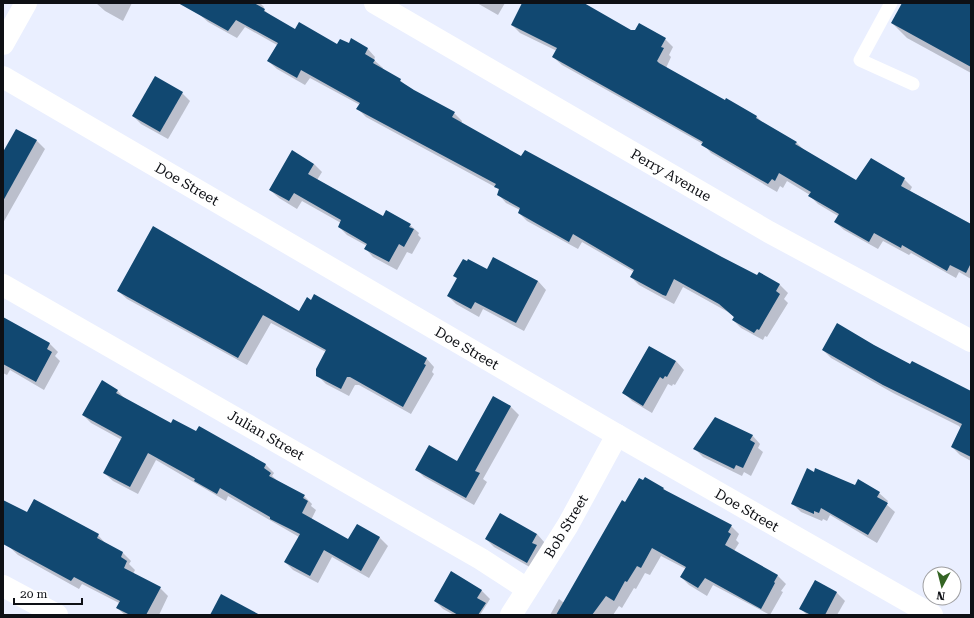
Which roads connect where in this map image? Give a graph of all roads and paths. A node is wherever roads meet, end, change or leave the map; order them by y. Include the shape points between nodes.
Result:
1 (26, 3) edge
2 (375, 3) edge
3 (892, 3) edge
4 (3, 44) edge
5 (3, 77) edge
6 (913, 84) dead end
7 (3, 285) edge
8 (971, 341) edge
9 (617, 435) junction
10 (3, 586) edge
11 (527, 589) junction
12 (924, 613) edge
13 (57, 615) edge
14 (511, 615) edge

1 - 4 street
2 - 8 street, Perry Avenue via 769,232
3 - 6 lane via 860,60
5 - 9 street, Doe Street
7 - 11 street, Julian Street via 482,559
9 - 11 street, Bob Street via 568,525
9 - 12 street, Doe Street
10 - 13 street
11 - 14 street, Bob Street

